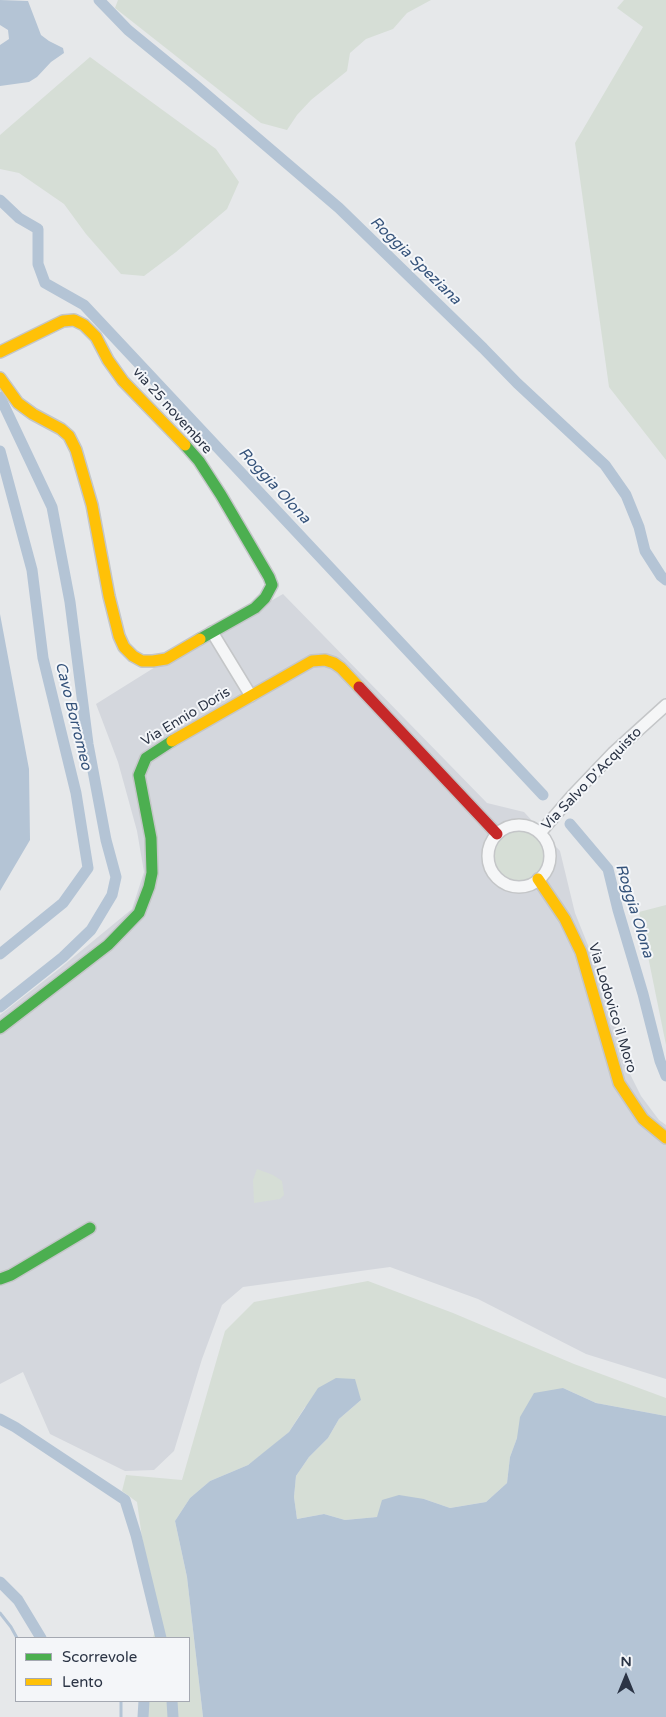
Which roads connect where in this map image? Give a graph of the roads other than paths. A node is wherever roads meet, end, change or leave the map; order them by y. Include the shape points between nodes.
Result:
1 (0, 352) edge
2 (0, 378) edge
3 (212, 632) junction
4 (251, 696) junction
5 (666, 705) edge
6 (540, 833) junction
7 (497, 834) junction
8 (538, 879) junction
9 (0, 1028) edge
10 (666, 1138) edge
11 (90, 1228) dead end
12 (0, 1279) edge

1 - 3 street, via 25 novembre via 63,321 74,320 84,325 96,337 123,381 198,461 221,494 272,585 255,608
2 - 3 street, via 25 novembre via 18,403 61,429 76,450 92,505 109,596 124,647 142,661 166,659
3 - 4 street
4 - 7 street, Via Ennio Doris via 312,661 334,663
4 - 9 street, Via Ennio Doris via 146,758 139,775 151,838 152,873 138,913 108,945
5 - 6 street, Via Salvo D'Acquisto via 613,753
6 - 7 street via 524,825 514,825
6 - 8 street via 546,841 549,858
7 - 8 street via 488,855 499,880 525,886
8 - 10 street, Via Lodovico il Moro via 565,919 581,952 619,1083 643,1119
11 - 12 street

